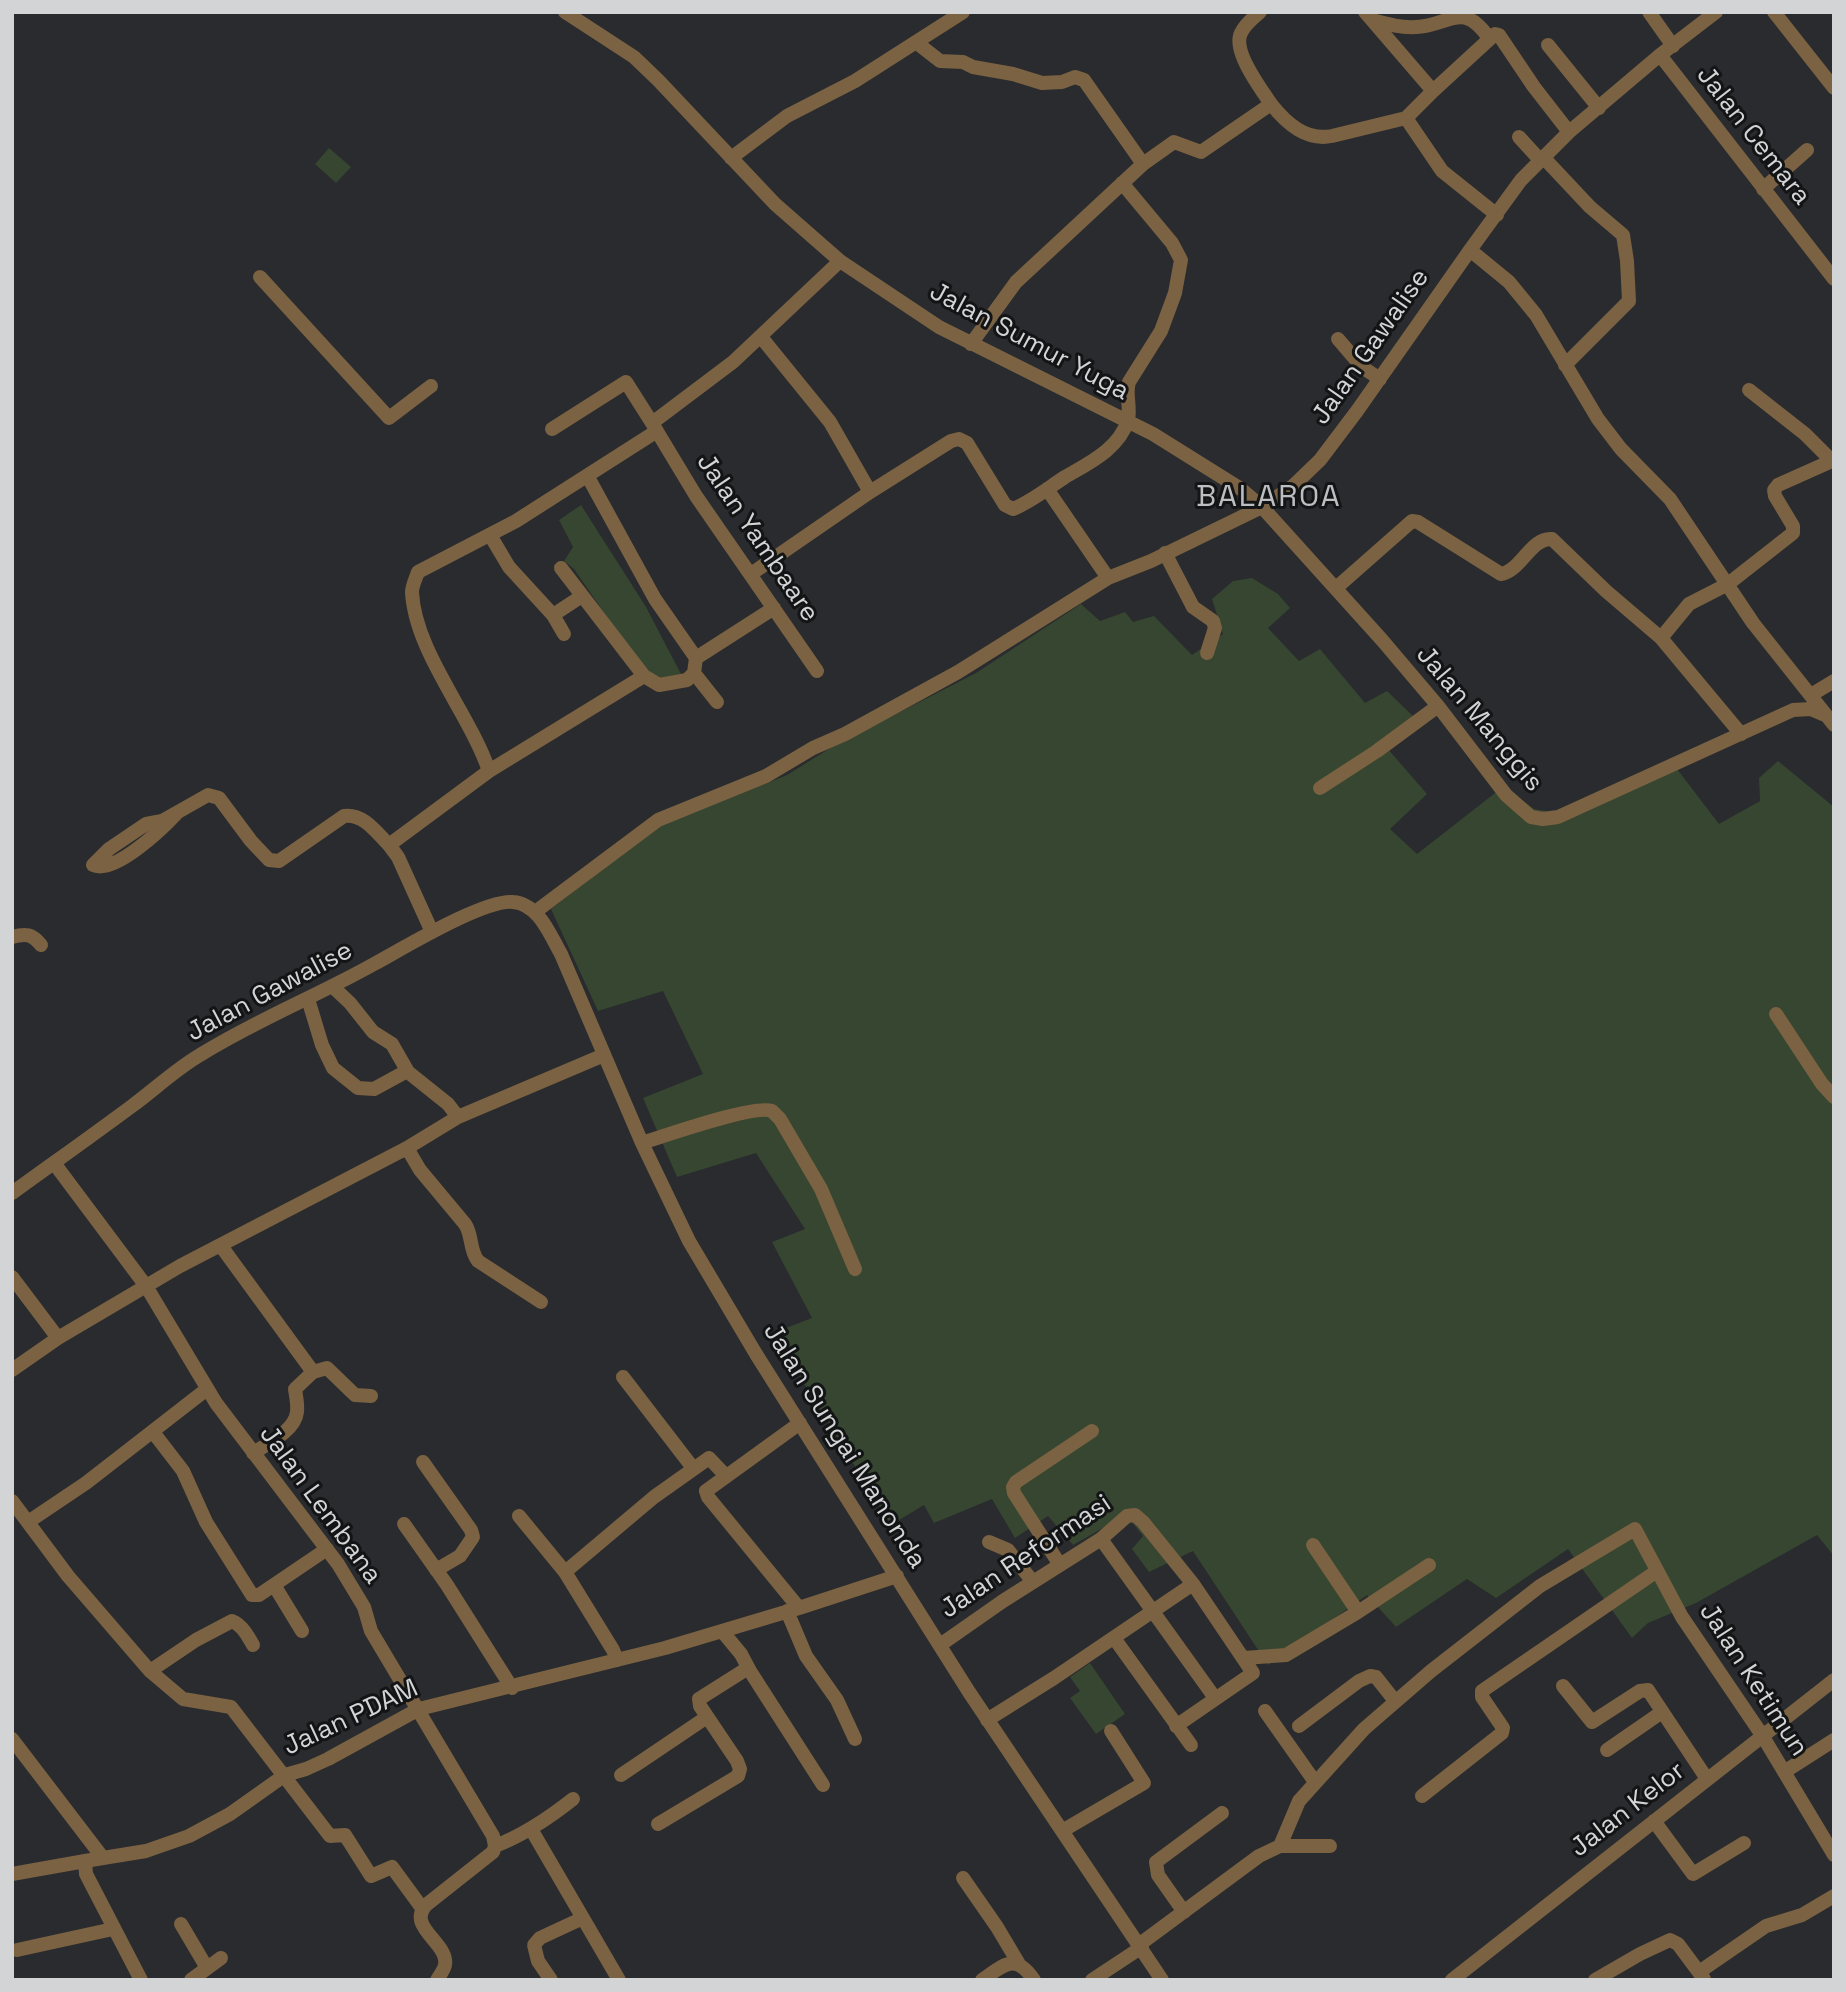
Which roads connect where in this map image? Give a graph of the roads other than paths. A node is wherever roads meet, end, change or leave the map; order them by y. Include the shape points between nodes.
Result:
1 (565, 12) edge
2 (964, 12) edge
3 (1260, 12) edge
4 (1649, 12) edge
5 (1716, 12) edge
6 (1774, 12) edge
7 (1369, 16) edge
8 (1489, 38) junction
9 (917, 43) junction
10 (1548, 44) dead end
11 (1673, 46) junction
12 (1660, 55) junction
13 (1834, 88) edge
14 (1433, 91) junction
15 (1271, 104) junction
16 (1599, 108) junction
17 (1406, 118) junction
18 (1569, 132) junction
19 (1519, 137) dead end
20 (1807, 150) dead end
21 (731, 158) junction
22 (1541, 159) junction
23 (1143, 164) junction
24 (1122, 183) junction
25 (1763, 189) junction
26 (1497, 215) junction
27 (1470, 250) junction
28 (840, 261) junction
29 (260, 276) dead end
30 (1834, 279) edge
31 (761, 337) junction
32 (1338, 339) dead end
33 (971, 344) junction
34 (1565, 365) junction
35 (1380, 379) junction
36 (431, 386) dead end
37 (1749, 390) dead end
38 (1128, 421) junction
39 (655, 427) junction
40 (552, 429) dead end
41 (1833, 461) edge
42 (588, 477) junction
43 (1047, 489) junction
44 (870, 492) junction
45 (1262, 507) junction
46 (490, 535) junction
47 (1165, 554) junction
48 (561, 568) dead end
49 (751, 574) junction
50 (1108, 578) junction
51 (1728, 584) junction
52 (1336, 588) junction
53 (582, 596) junction
54 (774, 608) junction
55 (553, 615) junction
56 (564, 634) dead end
57 (1661, 638) junction
58 (1207, 653) dead end
59 (695, 665) junction
60 (817, 671) dead end
61 (644, 676) junction
62 (1834, 681) edge
63 (1811, 695) junction
64 (717, 702) dead end
65 (1438, 706) junction
66 (1829, 720) edge
67 (1741, 734) junction
68 (489, 771) junction
69 (1320, 788) dead end
70 (176, 814) junction
71 (388, 845) junction
72 (535, 912) junction
73 (432, 932) junction
74 (12, 937) edge
75 (41, 945) dead end
76 (333, 987) junction
77 (308, 999) junction
78 (1776, 1014) dead end
79 (604, 1055) junction
80 (407, 1071) junction
81 (1834, 1097) edge
82 (458, 1117) junction
83 (642, 1143) junction
84 (407, 1148) junction
85 (54, 1163) junction
86 (12, 1193) edge
87 (221, 1246) junction
88 (855, 1269) dead end
89 (12, 1277) edge
90 (146, 1286) junction
91 (541, 1302) dead end
92 (58, 1338) junction
93 (12, 1370) edge
94 (313, 1372) junction
95 (623, 1377) dead end
96 (207, 1389) junction
97 (371, 1396) dead end
98 (800, 1423) junction
99 (1092, 1431) dead end
100 (153, 1432) junction
101 (253, 1453) junction
102 (423, 1462) dead end
103 (693, 1468) junction
104 (726, 1476) junction
105 (12, 1501) edge
106 (519, 1516) dead end
107 (28, 1522) junction
108 (404, 1524) dead end
109 (1101, 1539) junction
110 (989, 1542) dead end
111 (1312, 1545) dead end
112 (327, 1549) junction
113 (1060, 1565) junction
114 (1429, 1565) dead end
115 (436, 1570) junction
116 (1657, 1571) junction
117 (565, 1572) junction
118 (897, 1576) junction
119 (1034, 1581) junction
120 (1193, 1584) junction
121 (274, 1585) junction
122 (793, 1609) junction
123 (1154, 1611) junction
124 (1358, 1612) junction
125 (302, 1631) dead end
126 (722, 1631) junction
127 (1114, 1638) junction
128 (253, 1645) dead end
129 (940, 1645) junction
130 (1244, 1658) junction
131 (617, 1660) junction
132 (748, 1668) junction
133 (150, 1671) junction
134 (1834, 1680) edge
135 (1563, 1686) dead end
136 (512, 1688) junction
137 (1215, 1698) junction
138 (1395, 1701) junction
139 (419, 1709) junction
140 (1265, 1711) dead end
141 (1662, 1712) junction
142 (707, 1717) junction
143 (987, 1720) junction
144 (1176, 1726) junction
145 (1299, 1726) dead end
146 (1111, 1731) dead end
147 (1762, 1735) junction
148 (855, 1739) dead end
149 (12, 1740) edge
150 (1834, 1740) edge
151 (1191, 1745) dead end
152 (1607, 1750) dead end
153 (1784, 1772) junction
154 (621, 1774) dead end
155 (288, 1779) junction
156 (1707, 1779) junction
157 (1315, 1782) junction
158 (823, 1784) dead end
159 (1422, 1796) dead end
160 (573, 1799) dead end
161 (1222, 1813) dead end
162 (1654, 1821) junction
163 (658, 1824) dead end
164 (531, 1829) junction
165 (1062, 1831) junction
166 (1744, 1843) dead end
167 (495, 1846) junction
168 (1280, 1846) junction
169 (1330, 1846) dead end
170 (1834, 1855) edge
171 (103, 1858) junction
172 (85, 1861) junction
173 (12, 1874) edge
174 (962, 1878) dead end
175 (1834, 1896) edge
176 (422, 1909) junction
177 (1184, 1912) junction
178 (583, 1917) junction
179 (181, 1924) dead end
180 (113, 1929) junction
181 (1141, 1946) junction
182 (17, 1950) dead end
183 (221, 1958) dead end
184 (1018, 1964) junction
185 (207, 1968) junction
186 (1700, 1977) edge
187 (141, 1980) edge
188 (191, 1980) edge
189 (437, 1980) edge
190 (551, 1980) edge
191 (620, 1980) edge
192 (982, 1980) edge
193 (1034, 1980) edge
194 (1092, 1980) edge
195 (1163, 1980) edge
196 (1452, 1980) edge
197 (1595, 1980) edge

1 - 21 street, Jalan Sumur Yuga via 634,57
2 - 9 street
3 - 15 street via 1248,22 1239,41 1246,65
4 - 11 street
5 - 11 street, Jalan Gawalise
6 - 13 street
7 - 8 street via 1396,26 1418,27 1462,17 1473,19
7 - 14 street
8 - 14 street
8 - 18 street via 1500,35
9 - 21 street via 788,116
9 - 23 street via 940,61 963,62 1042,83 1084,80
10 - 16 street
11 - 12 street, Jalan Gawalise
12 - 16 street, Jalan Gawalise
12 - 25 street, Jalan Cemara
14 - 17 street
15 - 17 street via 1283,120 1321,138
15 - 23 street via 1205,150 1174,142
16 - 18 street, Jalan Gawalise
17 - 26 street via 1442,171
18 - 22 street, Jalan Gawalise
19 - 22 street
20 - 25 street
21 - 28 street, Jalan Sumur Yuga
22 - 26 street, Jalan Gawalise
22 - 34 street via 1620,232 1627,261 1629,301
23 - 24 street
24 - 33 street via 1016,282
24 - 38 street via 1181,260 1161,331 1126,391
25 - 30 street, Jalan Cemara
26 - 27 street, Jalan Gawalise
27 - 34 street, Jalan Manggis via 1521,296 1552,338
27 - 35 street, Jalan Gawalise
28 - 31 street
28 - 33 street, Jalan Sumur Yuga
29 - 36 street via 389,418
31 - 39 street
31 - 44 street via 830,422
32 - 35 street via 1362,367
33 - 38 street, Jalan Sumur Yuga
34 - 51 street, Jalan Manggis via 1598,419 1670,499
35 - 45 street, Jalan Gawalise via 1312,468
37 - 41 street
38 - 43 street via 1105,453
38 - 45 street, Jalan Sumur Yuga via 1228,479
39 - 40 street, Jalan Yambaare via 626,382
39 - 42 street
39 - 49 street, Jalan Yambaare
41 - 51 street via 1778,485 1774,491 1793,533
42 - 46 street
42 - 59 street
43 - 44 street via 1022,505 1007,507 967,443 959,439
43 - 50 street
44 - 49 street
45 - 47 street, Jalan Gawalise
45 - 52 street, Jalan Manggis
46 - 55 street via 509,567
46 - 68 street via 418,572 411,590 418,624 481,746
47 - 50 street, Jalan Gawalise
47 - 58 street via 1193,607 1213,621
48 - 53 street
49 - 54 street, Jalan Yambaare
50 - 72 street, Jalan Gawalise via 931,688 766,776 658,820
51 - 57 street via 1689,604
51 - 63 street, Jalan Manggis
52 - 57 street via 1412,521 1501,574 1548,538
52 - 65 street, Jalan Manggis
53 - 55 street
53 - 61 street
54 - 59 street
54 - 60 street, Jalan Yambaare
55 - 56 street
57 - 67 street
59 - 61 street via 687,680 659,685
59 - 64 street
61 - 68 street
62 - 63 street
63 - 66 street, Jalan Manggis
65 - 67 street, Jalan Manggis via 1506,795 1531,817 1543,819 1567,814
65 - 69 street
66 - 67 street, Jalan Manggis via 1818,711 1802,708
68 - 71 street
70 - 70 street via 160,832 127,855 104,867 93,865 146,824
70 - 71 street via 208,795 219,798 269,860 279,861 344,816 363,819
71 - 73 street via 398,857
72 - 73 street, Jalan Gawalise via 511,901
72 - 79 street, Jalan Sungai Manonda via 561,954
73 - 76 street, Jalan Gawalise
74 - 75 street via 24,933
76 - 77 street, Jalan Gawalise
76 - 80 street via 373,1032 392,1044
77 - 80 street via 333,1068 358,1088 374,1089
77 - 85 street, Jalan Gawalise via 196,1057
78 - 81 street
79 - 82 street
79 - 83 street, Jalan Sungai Manonda
80 - 82 street
82 - 84 street
83 - 88 street via 708,1121 772,1111 821,1189
83 - 98 street, Jalan Sungai Manonda via 689,1241
84 - 87 street
84 - 91 street via 466,1224 478,1261
85 - 86 street, Jalan Gawalise
85 - 90 street, Jalan Lembana
87 - 90 street
87 - 94 street
89 - 92 street
90 - 92 street
90 - 96 street, Jalan Lembana
92 - 93 street
94 - 97 street via 327,1368 355,1395
94 - 101 street via 295,1390 295,1420
95 - 103 street
96 - 100 street
96 - 101 street, Jalan Lembana
98 - 104 street
98 - 118 street, Jalan Sungai Manonda
99 - 113 street via 1013,1486
100 - 107 street
100 - 121 street via 183,1471 204,1517 251,1594 256,1596
101 - 112 street, Jalan Lembana
102 - 115 street via 473,1537 460,1556
103 - 104 street via 710,1458
103 - 117 street
104 - 122 street via 707,1490 707,1495
105 - 107 street
106 - 117 street
107 - 133 street
108 - 115 street
109 - 113 street, Jalan Reformasi
109 - 120 street, Jalan Reformasi via 1127,1516 1138,1517
109 - 123 street
110 - 119 street via 1008,1550
111 - 124 street
112 - 121 street
112 - 139 street, Jalan Lembana
113 - 119 street, Jalan Reformasi
114 - 124 street
115 - 136 street
116 - 138 street, Jalan Ketimun via 1635,1529 1540,1586
116 - 147 street, Jalan Ketimun via 1682,1617
116 - 159 street via 1482,1690 1502,1733
117 - 131 street
118 - 122 street, Jalan PDAM
118 - 129 street, Jalan Sungai Manonda
119 - 129 street, Jalan Reformasi
120 - 123 street
120 - 130 street, Jalan Reformasi
121 - 125 street
122 - 126 street, Jalan PDAM
122 - 148 street via 806,1657 837,1700
123 - 127 street
123 - 137 street
124 - 130 street via 1286,1655
126 - 131 street, Jalan PDAM
126 - 132 street
127 - 143 street
127 - 144 street
128 - 133 street via 232,1621
129 - 143 street, Jalan Sungai Manonda
130 - 137 street via 1253,1673
131 - 136 street, Jalan PDAM
132 - 142 street via 699,1699
132 - 158 street
133 - 155 street via 183,1699 231,1707
134 - 147 street, Jalan Kelor
135 - 141 street via 1592,1722 1644,1689
136 - 139 street, Jalan PDAM
137 - 144 street
138 - 145 street via 1370,1676
138 - 157 street
139 - 155 street, Jalan PDAM
139 - 167 street, Jalan Lembana
140 - 157 street
141 - 152 street
141 - 156 street
142 - 154 street
142 - 163 street via 737,1761 738,1776
143 - 165 street, Jalan Sungai Manonda
144 - 151 street
146 - 165 street via 1144,1783
147 - 153 street, Jalan Ketimun
147 - 156 street, Jalan Kelor
149 - 171 street
150 - 153 street
153 - 170 street, Jalan Ketimun
155 - 171 street, Jalan PDAM via 189,1836
155 - 176 street via 331,1836 345,1835 371,1876 392,1867
156 - 162 street, Jalan Kelor
157 - 168 street via 1293,1812
160 - 164 street
161 - 177 street via 1156,1862 1157,1872
162 - 166 street via 1693,1874
162 - 196 street, Jalan Kelor
164 - 167 street
164 - 178 street
165 - 181 street, Jalan Sungai Manonda
167 - 176 street via 490,1855
168 - 169 street
168 - 177 street via 1259,1856
171 - 172 street, Jalan PDAM
172 - 173 street, Jalan PDAM
172 - 180 street via 87,1879
174 - 184 street
175 - 186 street via 1802,1915 1766,1926
176 - 189 street via 425,1929 445,1958
177 - 181 street
178 - 190 street via 534,1945
178 - 191 street
179 - 185 street
180 - 182 street
180 - 187 street
181 - 194 street
181 - 195 street, Jalan Sungai Manonda
183 - 185 street
184 - 192 street via 1003,1966
184 - 193 street
185 - 188 street
186 - 197 street via 1678,1944 1670,1940

